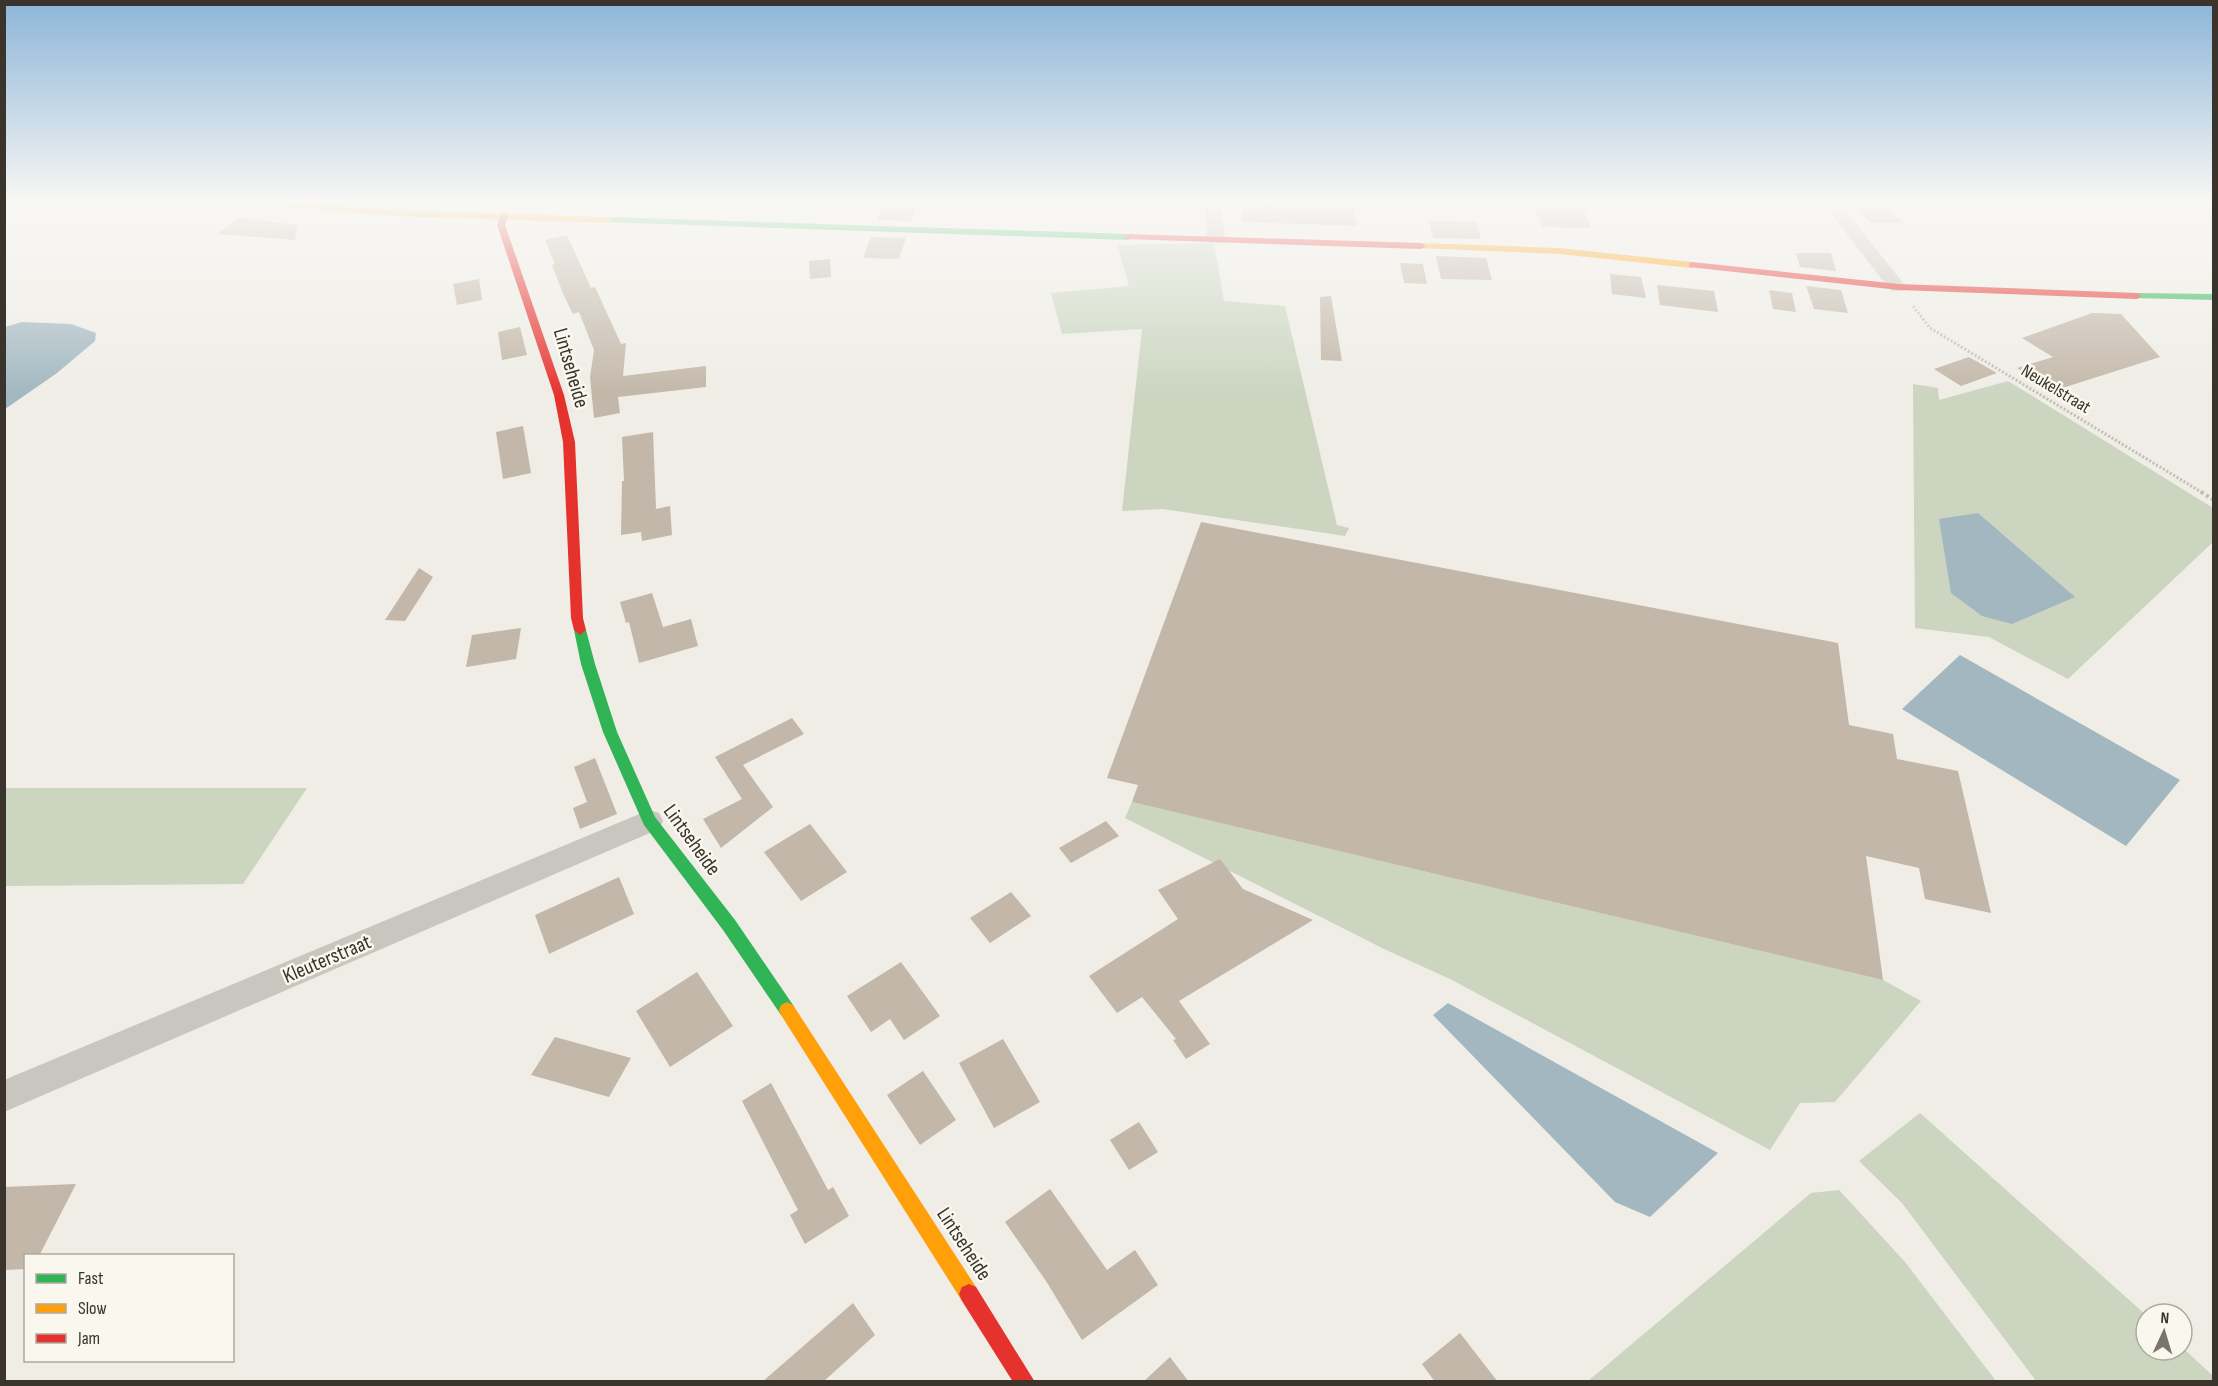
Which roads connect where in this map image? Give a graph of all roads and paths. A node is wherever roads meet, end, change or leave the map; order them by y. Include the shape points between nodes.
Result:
1 (515, 267) edge
2 (1719, 267) edge
3 (1881, 267) edge
4 (1897, 287) junction
5 (2214, 297) edge
6 (2214, 500) edge
7 (649, 821) junction
8 (4, 1096) edge
9 (1025, 1382) edge

1 - 7 street, Lintseheide via 555,385 569,442 577,618 610,732
2 - 4 street
3 - 4 street
4 - 5 street
4 - 6 path, Neukelstraat via 1930,328
7 - 8 street, Kleuterstraat
7 - 9 street, Lintseheide via 729,925 800,1029

